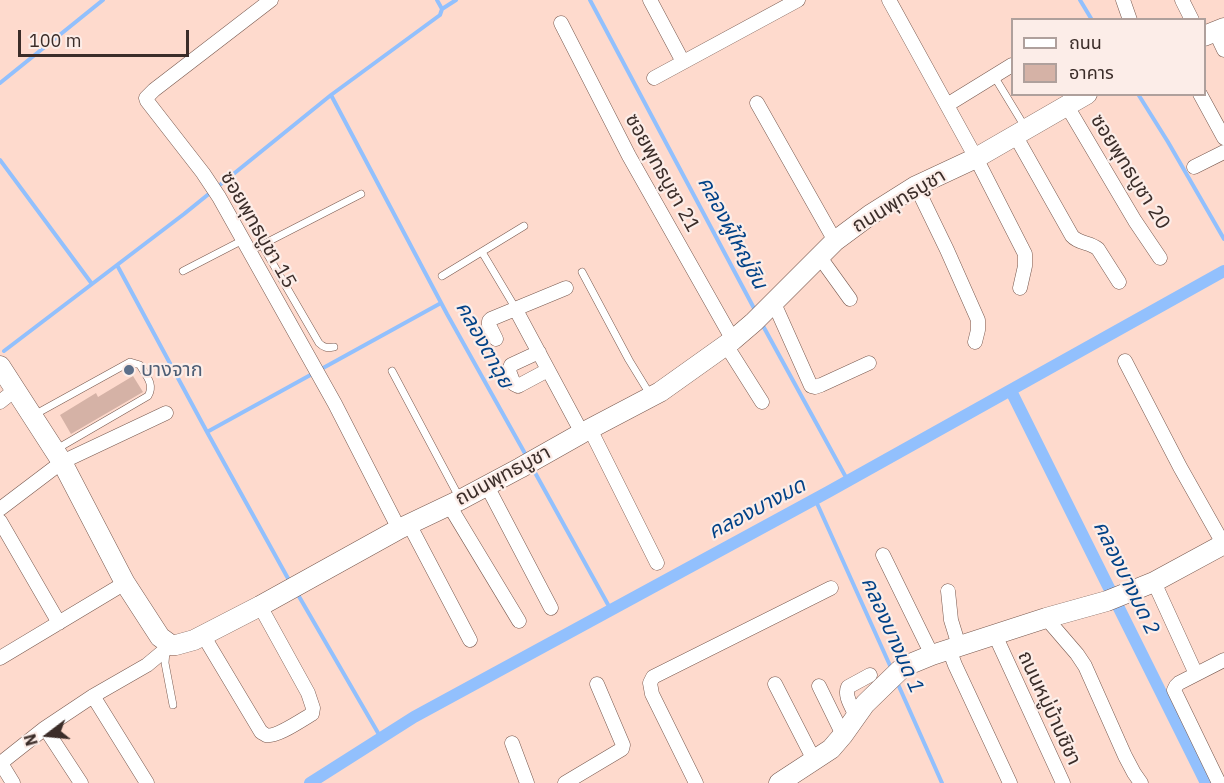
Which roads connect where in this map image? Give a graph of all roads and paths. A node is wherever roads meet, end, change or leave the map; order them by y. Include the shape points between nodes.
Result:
1 (271, 0) edge
2 (650, 0) edge
3 (798, 0) edge
4 (889, 0) edge
5 (1123, 0) edge
6 (1182, 0) edge
7 (772, 6) edge
8 (1129, 18) edge
9 (1191, 18) edge
10 (561, 23) dead end
11 (1214, 32) edge
12 (1224, 50) edge
13 (683, 62) junction
14 (1011, 66) edge
15 (994, 76) junction
16 (654, 78) dead end
17 (1084, 96) edge
18 (1201, 96) edge
19 (757, 102) dead end
20 (947, 105) junction
21 (1067, 106) junction
22 (1021, 132) junction
23 (1224, 138) edge
24 (1224, 152) edge
25 (976, 158) junction
26 (1194, 167) dead end
27 (916, 186) junction
28 (362, 194) dead end
29 (524, 226) dead end
30 (835, 241) junction
31 (252, 245) junction
32 (482, 252) junction
33 (819, 256) junction
34 (1160, 258) dead end
35 (183, 271) dead end
36 (582, 272) dead end
37 (442, 276) dead end
38 (1119, 282) dead end
39 (566, 288) dead end
40 (1020, 288) dead end
41 (850, 299) dead end
42 (516, 310) junction
43 (764, 311) junction
44 (496, 339) dead end
45 (975, 342) dead end
46 (730, 343) junction
47 (334, 347) dead end
48 (539, 352) junction
49 (1125, 361) dead end
50 (869, 363) dead end
51 (0, 366) edge
52 (548, 370) junction
53 (392, 371) dead end
54 (8, 396) edge
55 (651, 396) junction
56 (762, 402) dead end
57 (166, 413) dead end
58 (32, 416) junction
59 (586, 431) junction
60 (58, 457) junction
61 (487, 486) junction
62 (454, 502) junction
63 (0, 509) edge
64 (1218, 520) edge
65 (0, 521) edge
66 (404, 526) junction
67 (1224, 544) edge
68 (883, 555) dead end
69 (657, 563) dead end
70 (1154, 582) junction
71 (125, 583) junction
72 (831, 588) dead end
73 (948, 591) dead end
74 (260, 606) junction
75 (551, 608) dead end
76 (1046, 618) junction
77 (519, 621) dead end
78 (59, 623) junction
79 (203, 635) junction
80 (470, 640) dead end
81 (998, 642) junction
82 (168, 647) junction
83 (947, 650) junction
84 (0, 658) edge
85 (1224, 660) edge
86 (1196, 674) junction
87 (597, 684) dead end
88 (775, 684) dead end
89 (819, 686) dead end
90 (93, 696) junction
91 (173, 705) dead end
92 (45, 728) junction
93 (843, 735) junction
94 (512, 743) dead end
95 (814, 760) junction
96 (13, 783) edge
97 (81, 783) edge
98 (147, 783) edge
99 (527, 783) edge
100 (565, 783) edge
101 (696, 783) edge
102 (779, 783) edge
103 (1010, 783) edge
104 (1063, 783) edge
105 (1142, 783) edge
106 (1219, 783) edge

1 - 31 street, ซอยพุทธบูชา 15 via 146,98
2 - 13 street
3 - 7 street
4 - 20 street
5 - 8 street
6 - 9 street
7 - 13 street
10 - 46 street, ซอยพุทธบูชา 21
11 - 12 street
13 - 16 street
14 - 15 street
15 - 20 street
15 - 22 lane
17 - 21 main road, ถนนพุทธบูชา
18 - 23 street
19 - 30 street
20 - 25 street
21 - 22 main road, ถนนพุทธบูชา
21 - 34 street, ซอยพุทธบูชา 20
22 - 25 main road, ถนนพุทธบูชา
22 - 38 street via 1042,168 1072,236 1094,245
24 - 26 street
25 - 27 main road, ถนนพุทธบูชา
25 - 40 street via 1025,254
27 - 30 main road, ถนนพุทธบูชา
27 - 45 street via 978,320
28 - 31 lane
29 - 32 lane
30 - 33 main road, ถนนพุทธบูชา
31 - 35 lane
31 - 47 lane via 319,344
31 - 66 street, ซอยพุทธบูชา 15
32 - 37 lane
32 - 42 lane
33 - 41 street
33 - 43 main road, ถนนพุทธบูชา
36 - 55 lane
39 - 42 street
42 - 44 street via 489,321
42 - 48 street
43 - 46 main road, ถนนพุทธบูชา
43 - 50 street via 811,386
46 - 55 main road, ถนนพุทธบูชา
46 - 56 street, ซอยพุทธบูชา 21
48 - 52 street
48 - 52 street via 511,365 514,384 518,386
49 - 64 street
51 - 54 main road
52 - 59 street
53 - 62 lane
54 - 58 main road
55 - 59 main road, ถนนพุทธบูชา
57 - 60 street
58 - 60 main road
58 - 60 lane via 130,362 140,365 152,386 148,396
59 - 61 main road, ถนนพุทธบูชา
59 - 69 street
60 - 63 street
60 - 71 main road
61 - 62 main road, ถนนพุทธบูชา
61 - 75 street
62 - 66 main road, ถนนพุทธบูชา
62 - 77 street
64 - 67 street
65 - 78 street
66 - 74 main road, ถนนพุทธบูชา
66 - 80 street, ซอยพุทธบูชา 15
67 - 70 main road
68 - 83 street
70 - 76 main road via 1116,598
70 - 86 street
71 - 78 street
71 - 82 main road
72 - 101 street via 653,677 652,694
73 - 83 street via 951,620
74 - 79 main road, ถนนพุทธบูชา
74 - 79 street via 313,708 312,714 284,730 270,735 261,732
76 - 81 main road
76 - 105 street via 1085,666 1125,756
78 - 84 street
79 - 82 main road, ถนนพุทธบูชา
81 - 83 main road
81 - 104 street, ถนนหมู่บ้านชิชา
82 - 90 street via 147,665
82 - 91 lane via 165,663
83 - 93 main road via 886,675
83 - 103 street
85 - 86 street
86 - 106 street via 1176,686 1174,693
87 - 100 street via 622,749
88 - 95 street
89 - 93 street
90 - 92 street
90 - 98 street
92 - 96 street via 2,762
92 - 97 street
93 - 95 main road
94 - 99 street
95 - 102 main road

